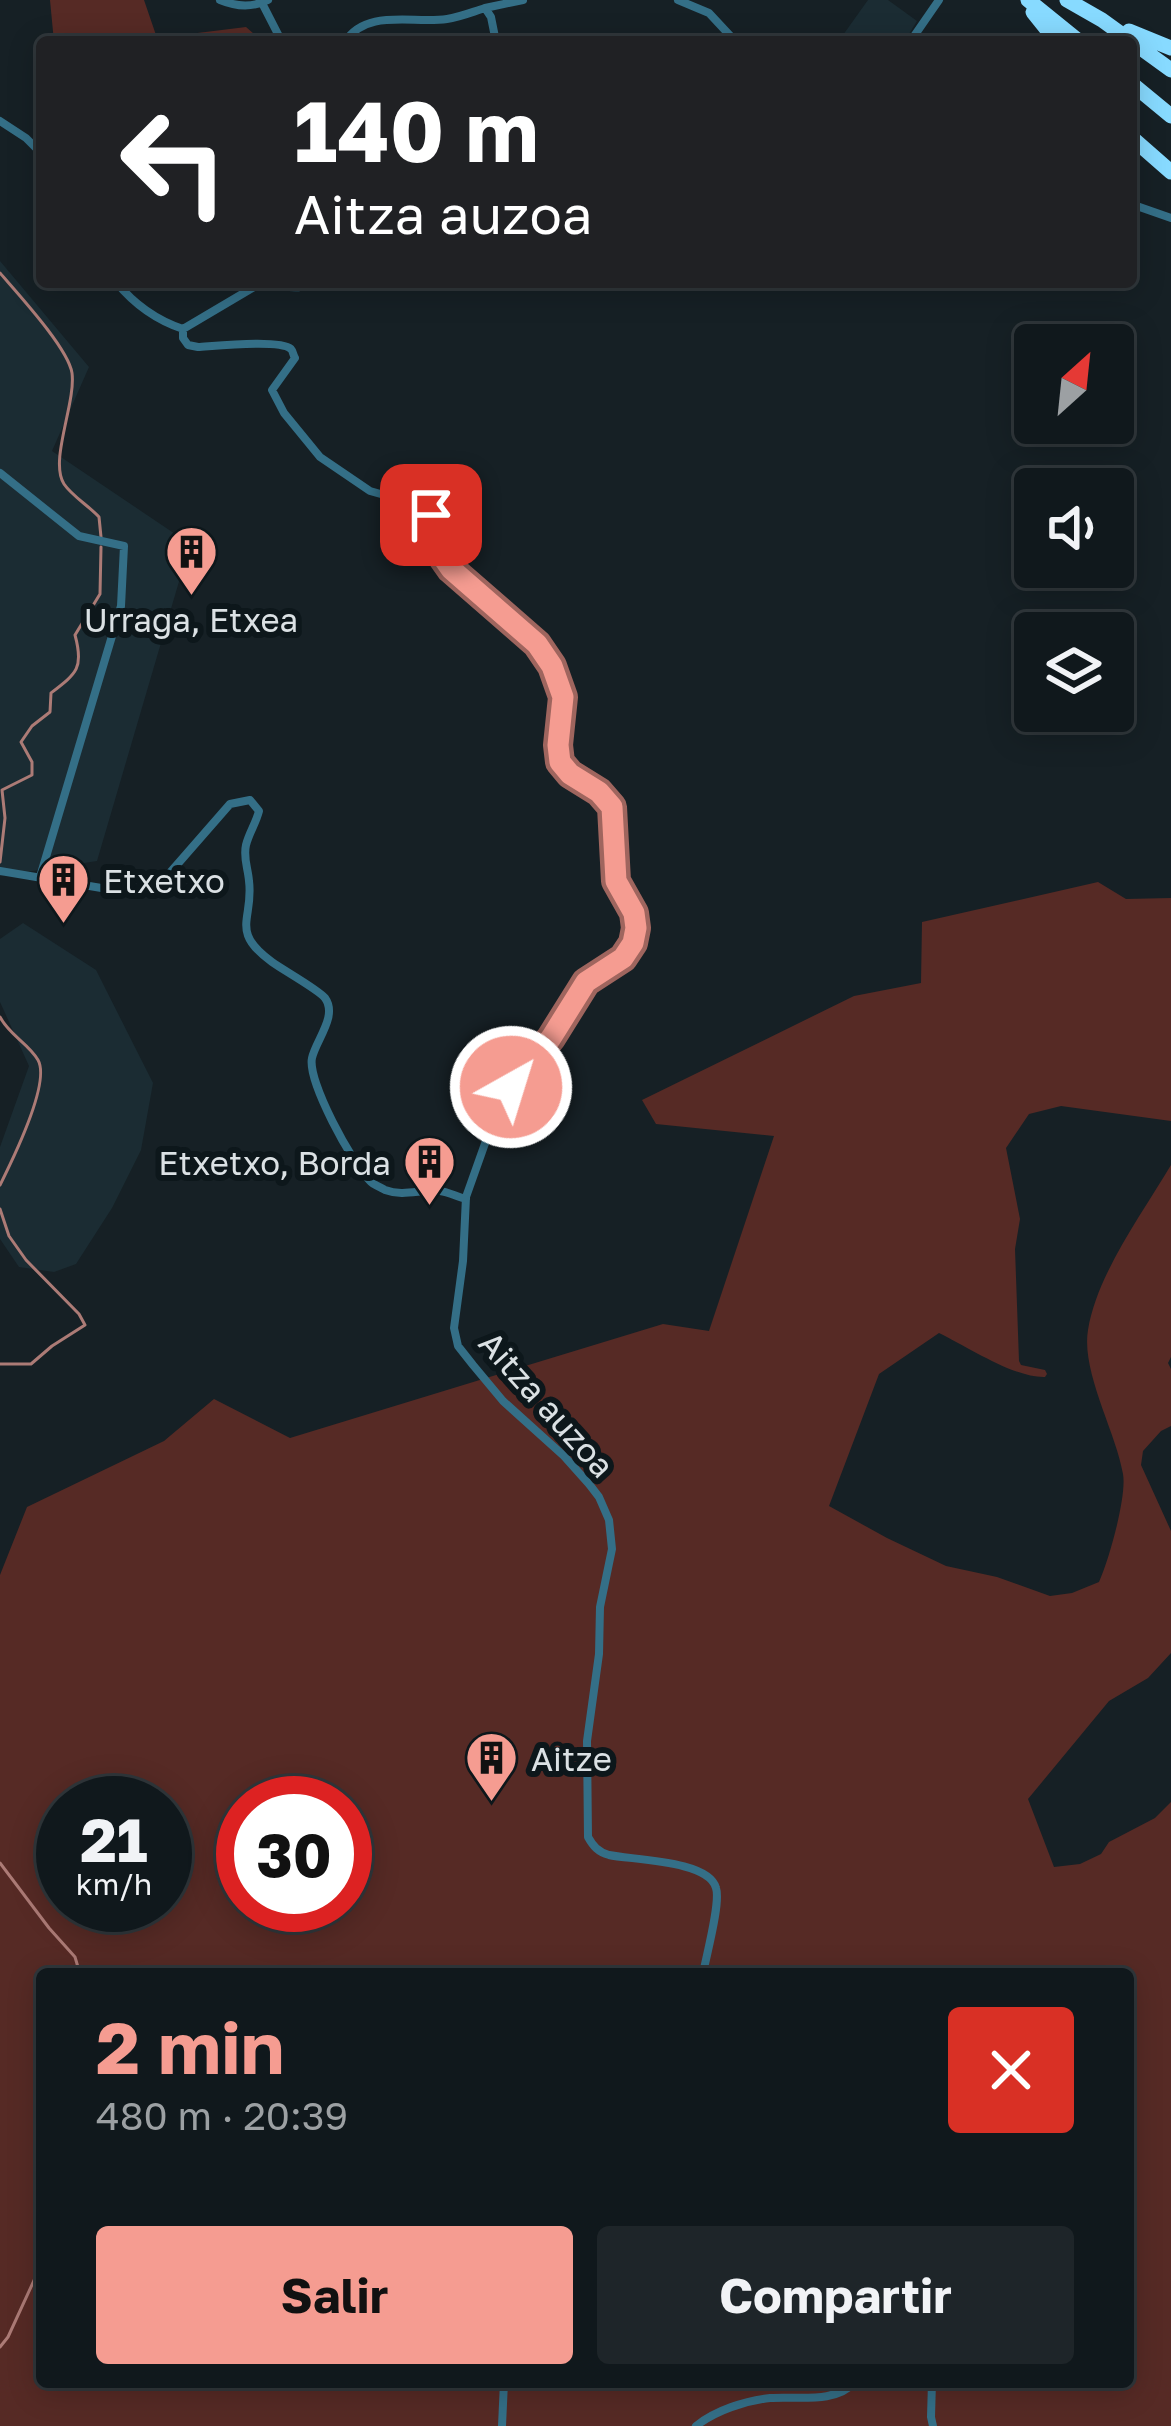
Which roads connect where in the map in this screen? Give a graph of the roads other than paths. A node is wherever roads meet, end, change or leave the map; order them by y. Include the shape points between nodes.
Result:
1 (220, 0) edge
2 (523, 0) edge
3 (679, 0) edge
4 (938, 0) edge
5 (1026, 0) edge
6 (1067, 0) edge
7 (265, 2) edge
8 (485, 8) junction
9 (1102, 20) junction
10 (279, 36) edge
11 (349, 36) edge
12 (495, 36) edge
13 (730, 36) edge
14 (914, 36) edge
15 (1053, 36) edge
16 (1072, 36) edge
17 (1124, 36) edge
18 (1137, 45) edge
19 (1171, 48) edge
20 (1171, 70) edge
21 (1137, 88) edge
22 (1171, 116) edge
23 (0, 121) edge
24 (1137, 142) edge
25 (36, 148) edge
26 (1171, 172) edge
27 (1137, 206) edge
28 (1171, 218) edge
29 (121, 288) edge
30 (251, 288) edge
31 (183, 329) junction
32 (0, 473) edge
33 (0, 871) edge
34 (40, 877) junction
35 (466, 1199) junction
36 (704, 1968) edge
37 (504, 2388) edge
38 (849, 2388) edge
39 (932, 2388) edge
40 (502, 2426) edge
41 (696, 2426) edge
42 (933, 2426) edge

1 - 7 street
2 - 8 street
3 - 13 street via 710,14
4 - 14 street
5 - 15 highway
5 - 16 highway
6 - 9 highway
7 - 10 street
8 - 11 street via 444,20 367,23
8 - 12 street
9 - 17 highway
9 - 19 highway
18 - 20 highway
21 - 22 highway
23 - 25 street
24 - 26 highway
27 - 28 street
29 - 31 street
30 - 31 street
31 - 35 street, Aitza auzoa via 188,345 288,346 295,353 272,390 284,412 320,457 370,491 431,515 451,569 552,666 563,697 560,762 612,807 616,881 634,913 633,943 586,982 511,1087
32 - 34 street via 79,536 124,546 122,606
33 - 34 street
34 - 35 street via 137,894 161,883 230,804 250,800 259,811 244,858 248,937 328,1004 312,1077 335,1126 371,1183
35 - 36 street, Aitza auzoa via 458,1346 589,1484 609,1520 587,1741 587,1837 605,1855 649,1858 711,1878 716,1903
37 - 40 street
38 - 41 street via 737,2405
39 - 42 street

